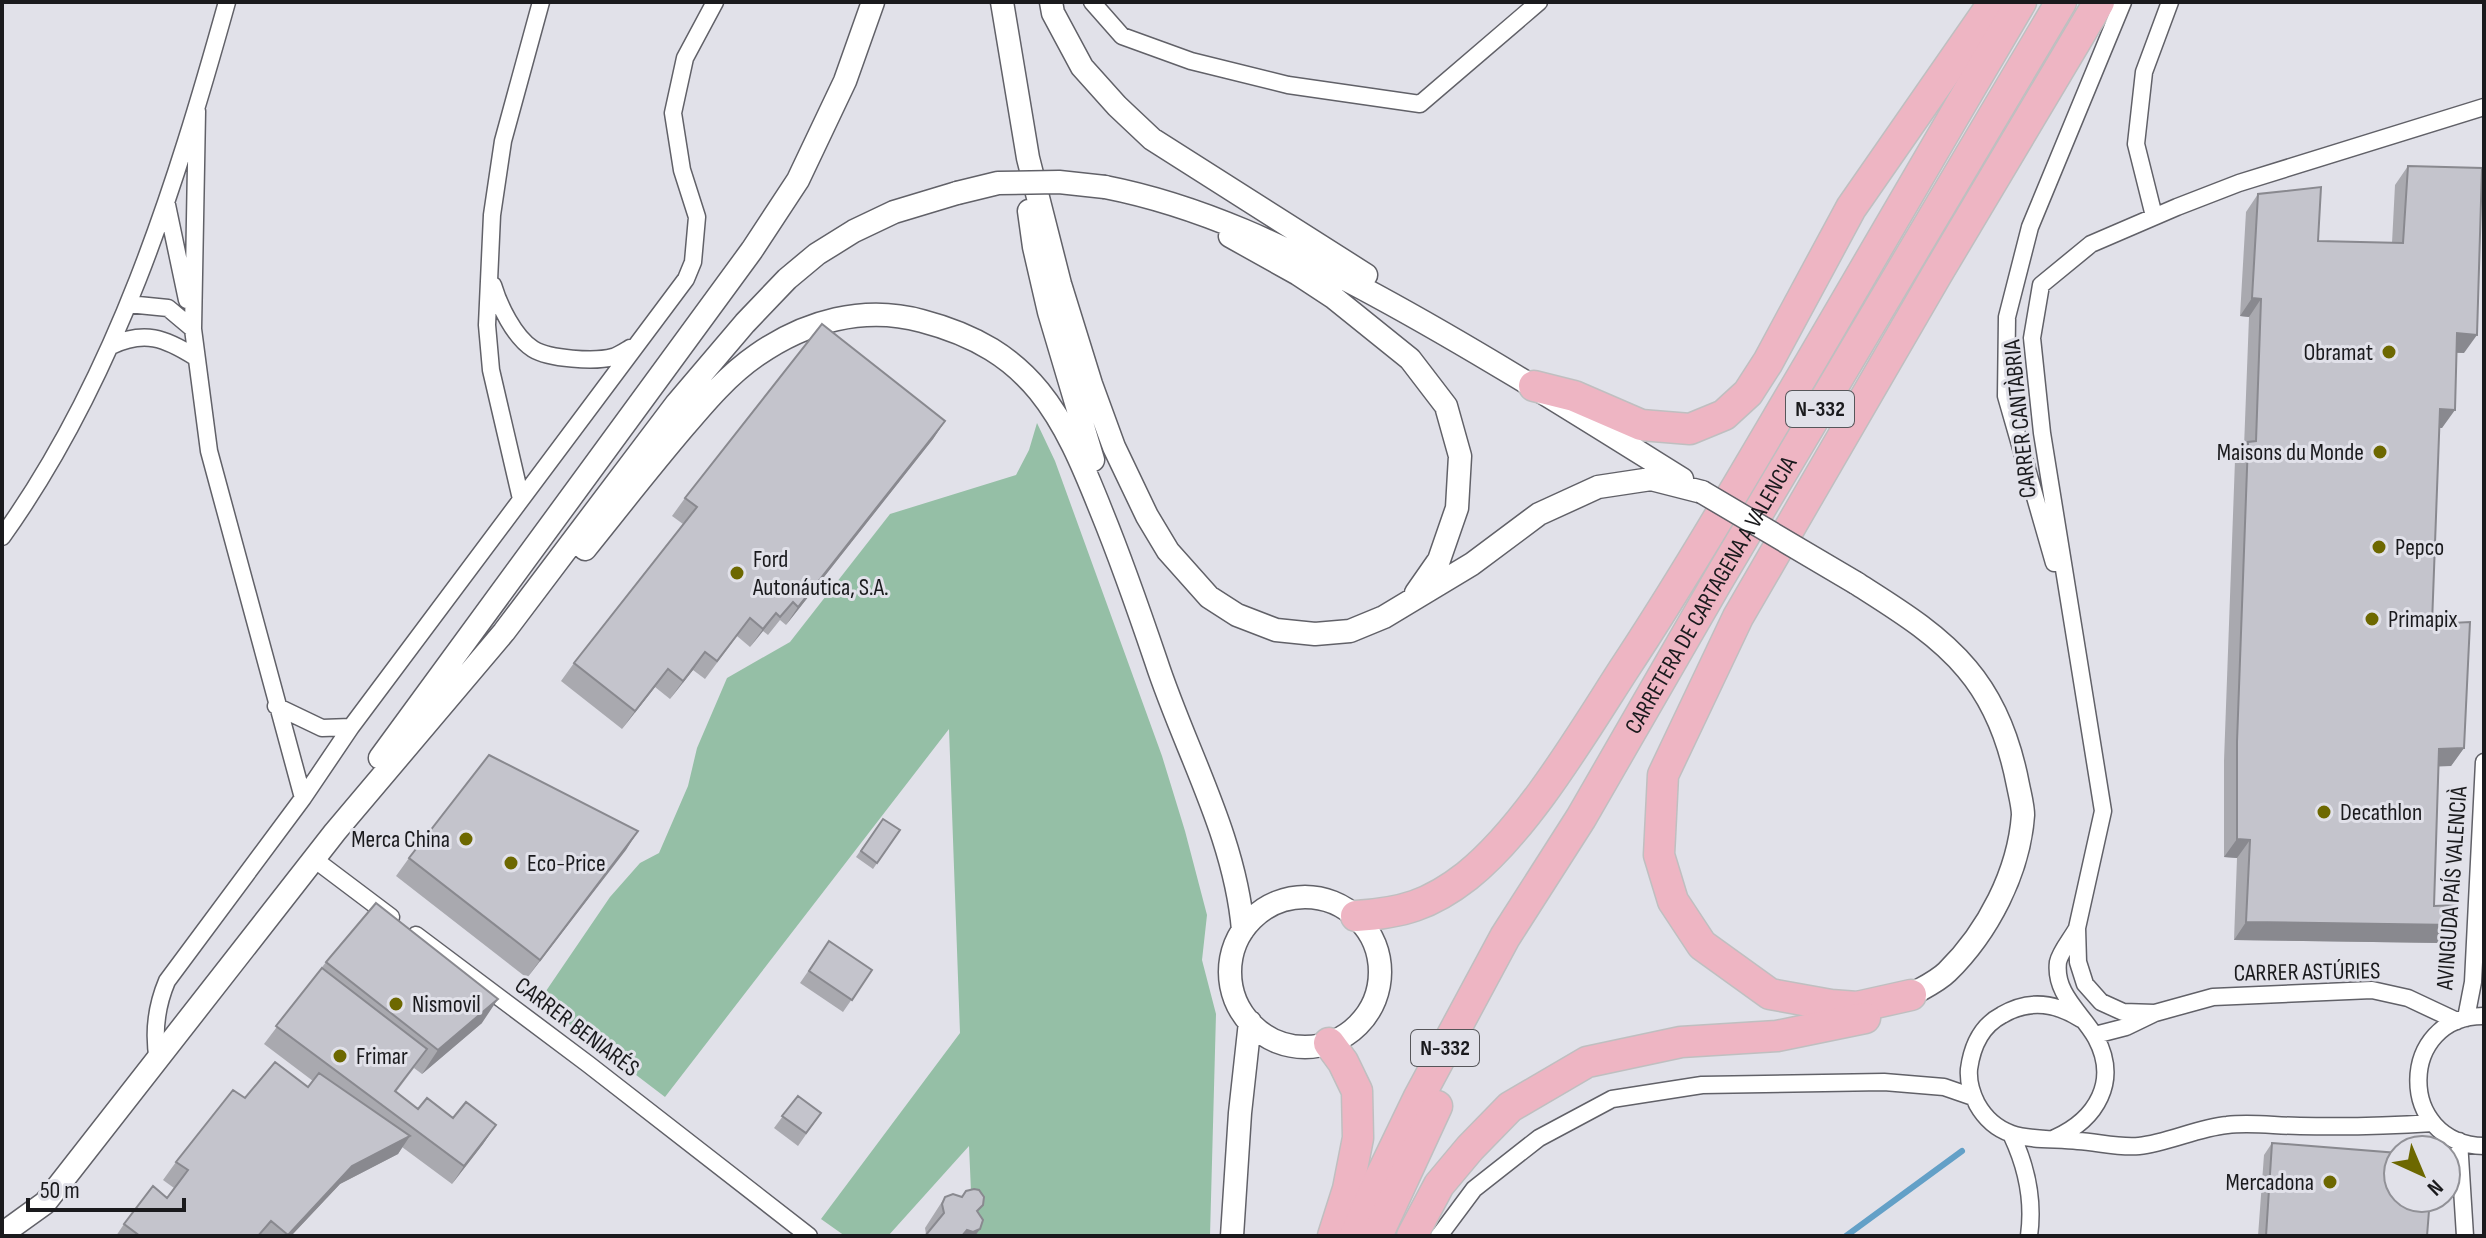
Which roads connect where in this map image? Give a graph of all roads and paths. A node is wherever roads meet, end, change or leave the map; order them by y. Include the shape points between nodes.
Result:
1 (227, 2) edge
2 (541, 2) edge
3 (715, 2) edge
4 (873, 2) edge
5 (1002, 2) edge
6 (1051, 2) edge
7 (1092, 2) edge
8 (1539, 2) edge
9 (1994, 2) edge
10 (2021, 2) edge
11 (2061, 2) edge
12 (2099, 2) edge
13 (2123, 2) edge
14 (2170, 2) edge
15 (2484, 107) edge
16 (197, 111) junction
17 (1028, 158) junction
18 (167, 204) junction
19 (1193, 210) junction
20 (2154, 216) junction
21 (490, 272) junction
22 (128, 304) junction
23 (193, 329) junction
24 (1448, 335) junction
25 (638, 343) junction
26 (111, 346) junction
27 (195, 357) junction
28 (1534, 386) junction
29 (1702, 492) junction
30 (521, 499) junction
31 (2, 537) edge
32 (1122, 561) junction
33 (1411, 601) junction
34 (2074, 630) junction
35 (504, 632) junction
36 (276, 706) junction
37 (351, 727) junction
38 (2484, 762) edge
39 (303, 798) junction
40 (1581, 818) junction
41 (335, 832) junction
42 (314, 859) junction
43 (1356, 916) junction
44 (2077, 928) junction
45 (1243, 930) junction
46 (1911, 995) junction
47 (2155, 1013) junction
48 (2484, 1016) edge
49 (2081, 1019) junction
50 (2462, 1019) junction
51 (1250, 1022) junction
52 (2095, 1035) junction
53 (1329, 1043) junction
54 (158, 1061) junction
55 (1973, 1097) junction
56 (2433, 1123) junction
57 (2449, 1134) edge
58 (2012, 1136) junction
59 (2054, 1139) junction
60 (2462, 1142) edge
61 (2484, 1146) edge
62 (2462, 1188) edge
63 (45, 1203) junction
64 (2, 1234) edge
65 (30, 1236) edge
66 (809, 1236) edge
67 (1232, 1236) edge
68 (1333, 1236) edge
69 (1355, 1236) edge
70 (1377, 1236) edge
71 (1412, 1236) edge
72 (1439, 1236) edge
73 (2029, 1236) edge
74 (2465, 1236) edge

1 - 16 street
2 - 21 street via 503,141
3 - 25 street via 685,58 673,113 682,170 697,217 693,262
4 - 41 main road via 845,81 798,180 376,764
5 - 17 main road
6 - 24 main road via 1082,67 1152,139 1364,273
7 - 8 street via 1122,36 1191,61 1288,85 1420,104
9 - 28 highway via 1851,208 1748,393 1724,415 1690,429 1641,425 1574,396
10 - 43 highway via 1684,579 1559,769 1468,875 1409,910
11 - 40 highway, CARRETERA DE CARTAGENA A VALENCIA / N-332
12 - 46 highway via 1738,617 1663,775 1659,855 1673,901 1702,945 1770,994 1857,1007
13 - 34 street via 2030,227 2007,317 2006,396
14 - 20 street via 2144,72 2136,144
15 - 20 street, CARRER CANTÀBRIA via 2239,183
16 - 18 street
16 - 23 street
17 - 32 main road via 1029,215 1049,312
17 - 33 main road via 1060,284 1114,447 1147,516 1184,570 1209,597 1276,630 1350,631
18 - 22 street
18 - 23 street
19 - 24 main road via 1291,250
19 - 33 main road via 1333,297 1410,359 1446,406 1460,456 1457,508 1439,560
19 - 35 main road, bridge via 1105,187 998,183 894,212 854,231 787,279 745,323 685,393
20 - 34 street, CARRER CANTÀBRIA via 2091,244 2041,285 2032,338
21 - 25 street via 498,302 532,349 580,360 614,357
21 - 30 street via 491,370
22 - 23 street via 168,308
22 - 26 street
23 - 27 street
24 - 28 main road
25 - 30 street
26 - 27 street via 130,337 156,338
26 - 31 street via 62,441
27 - 36 street via 209,451
28 - 29 main road
29 - 33 main road via 1651,479 1598,487 1539,514
29 - 46 main road, bridge via 1897,609 1967,669 1995,711 2013,760 2023,813 2014,863 1971,945 1945,974
30 - 37 street
32 - 35 main road via 1076,447 1031,382 999,352 968,335 899,314 864,314 820,323 784,338 718,387 556,586
32 - 45 main road via 1236,877
34 - 44 street, CARRER CANTÀBRIA via 2103,811
35 - 41 main road
36 - 37 street via 322,728
36 - 39 street
37 - 39 street
38 - 50 street, AVINGUDA PAÍS VALENCIÀ via 2473,982
39 - 54 street via 167,981 154,1040
40 - 69 highway, CARRETERA DE CARTAGENA A VALENCIA / N-332 via 1458,1022
40 - 70 highway, CARRETERA DE CARTAGENA A VALENCIA / N-332
41 - 42 main road
42 - 54 main road
42 - 66 street, CARRER BENIARÉS
43 - 45 main road via 1321,898 1290,898 1266,908
43 - 53 main road via 1376,945 1379,988 1361,1021
44 - 47 street via 2085,984 2101,1002 2123,1012
44 - 49 street via 2058,961 2061,988
45 - 51 main road via 1231,977 1236,1002
46 - 71 highway via 1871,1017 1777,1036 1681,1042 1587,1062 1510,1107 1439,1185
47 - 50 street, CARRER ASTÚRIES via 2213,997 2372,990
47 - 52 street
48 - 50 street
49 - 52 street
49 - 55 street via 2055,1006 2034,1004 1994,1019 1971,1054
50 - 56 street via 2434,1037 2419,1064 2419,1096
51 - 53 main road via 1287,1044
51 - 67 main road
52 - 59 street via 2103,1055 2101,1097 2090,1116
53 - 68 highway via 1357,1091 1358,1138
54 - 63 main road
55 - 58 street via 1995,1127
55 - 72 street via 1944,1087 1884,1082 1702,1085 1612,1099 1539,1138 1474,1189
56 - 57 street
56 - 59 street via 2227,1125 2138,1146
58 - 59 street
58 - 73 street via 2028,1183
60 - 61 street
62 - 74 street
63 - 64 main road
63 - 65 main road

